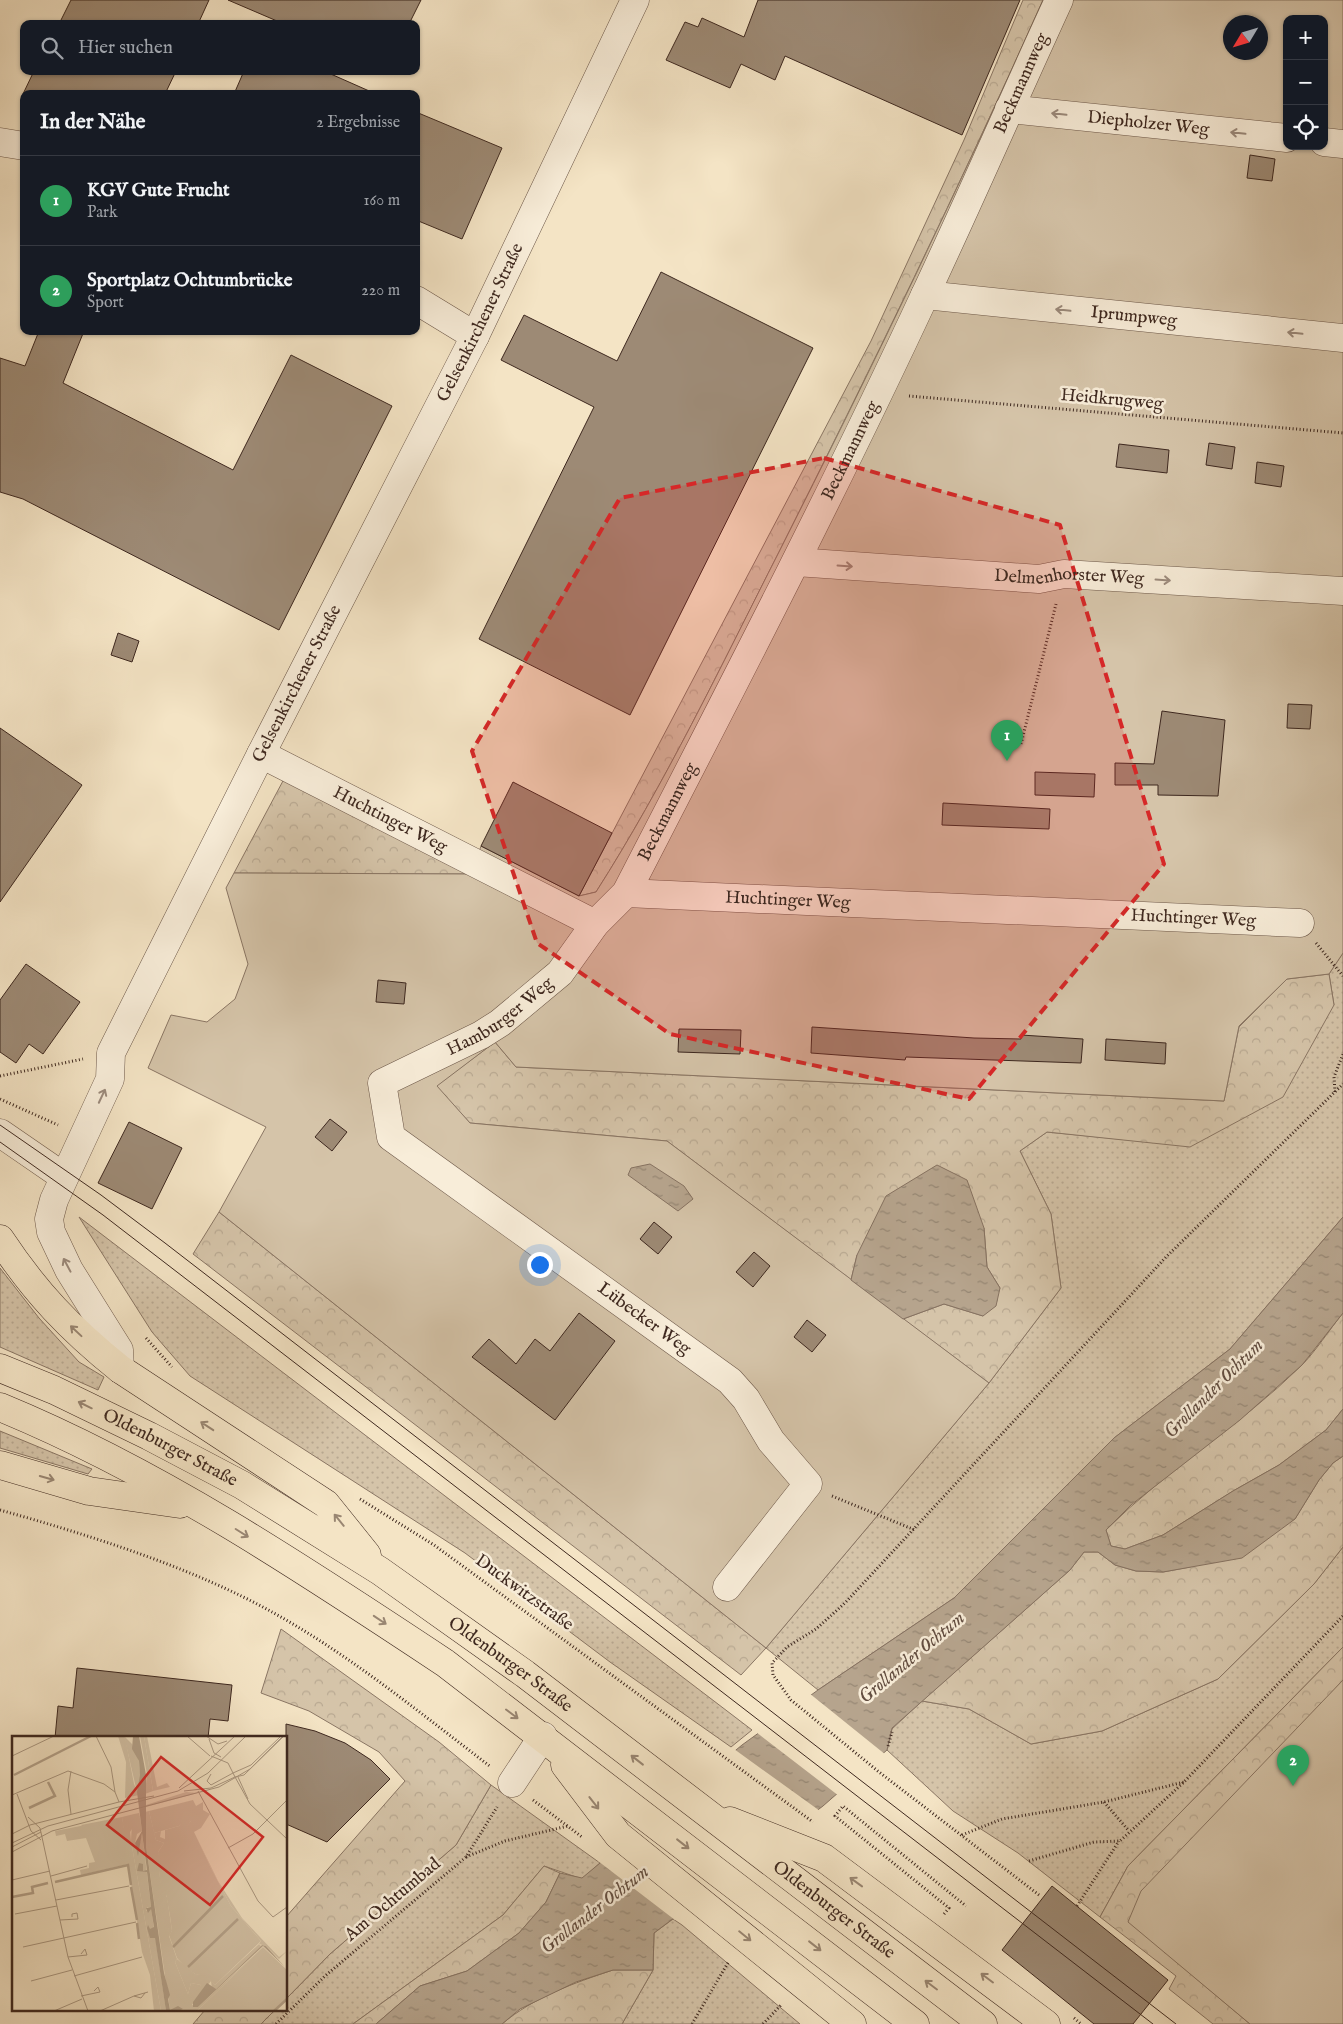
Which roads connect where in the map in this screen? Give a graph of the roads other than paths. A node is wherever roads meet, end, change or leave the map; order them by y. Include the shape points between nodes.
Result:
1 (635, 0) edge
2 (1059, 0) edge
3 (1009, 109) junction
4 (1283, 138) edge
5 (0, 142) edge
6 (1328, 142) edge
7 (1343, 144) edge
8 (20, 145) edge
9 (925, 295) junction
10 (420, 302) edge
11 (475, 336) junction
12 (1343, 338) edge
13 (796, 562) junction
14 (1343, 591) edge
15 (260, 754) junction
16 (626, 893) junction
17 (595, 924) junction
18 (1300, 924) road end
19 (382, 1083) joint
20 (0, 1133) edge
21 (64, 1177) junction
22 (0, 1239) edge
23 (0, 1368) edge
24 (120, 1369) junction
25 (0, 1407) edge
26 (0, 1465) edge
27 (201, 1507) junction
28 (380, 1571) junction
29 (727, 1587) dead end
30 (543, 1736) junction
31 (512, 1784) road end
32 (705, 1812) junction
33 (852, 2024) edge
34 (915, 2024) edge
35 (983, 2024) edge
36 (1046, 2024) edge

1 - 11 street, Gelsenkirchener Straße
2 - 3 street, Beckmannweg
4 -> 3 street, Diepholzer Weg
3 - 9 street, Beckmannweg
5 - 8 street
6 - 7 street
12 -> 9 street, Iprumpweg
9 - 13 street, Beckmannweg
10 - 11 street
11 - 15 street, Gelsenkirchener Straße
13 -> 14 street, Delmenhorster Weg via 1039,580 1064,574
13 - 16 street, Beckmannweg
15 - 17 street, Huchtinger Weg
21 -> 15 street, Gelsenkirchener Straße via 110,1080 111,1054
16 - 17 street
16 - 18 street, Huchtinger Weg
17 - 19 street, Hamburger Weg via 560,973 500,1023
19 - 29 street, Lübecker Weg via 391,1137 730,1381 746,1398 771,1441 808,1484
20 - 21 street
24 -> 21 street, Gelsenkirchener Straße via 119,1350 69,1270 51,1232 49,1219
24 -> 22 highway via 53,1310
28 -> 23 highway, Oldenburger Straße via 242,1485 140,1432
28 -> 24 highway via 326,1504
25 - 27 highway via 81,1444
26 -> 27 highway via 89,1491
27 -> 30 highway via 445,1663
32 -> 28 highway, Oldenburger Straße via 525,1674
30 - 31 street
30 -> 33 highway via 618,1835
30 -> 34 highway
35 -> 32 highway, Oldenburger Straße
36 -> 32 highway via 824,1858

